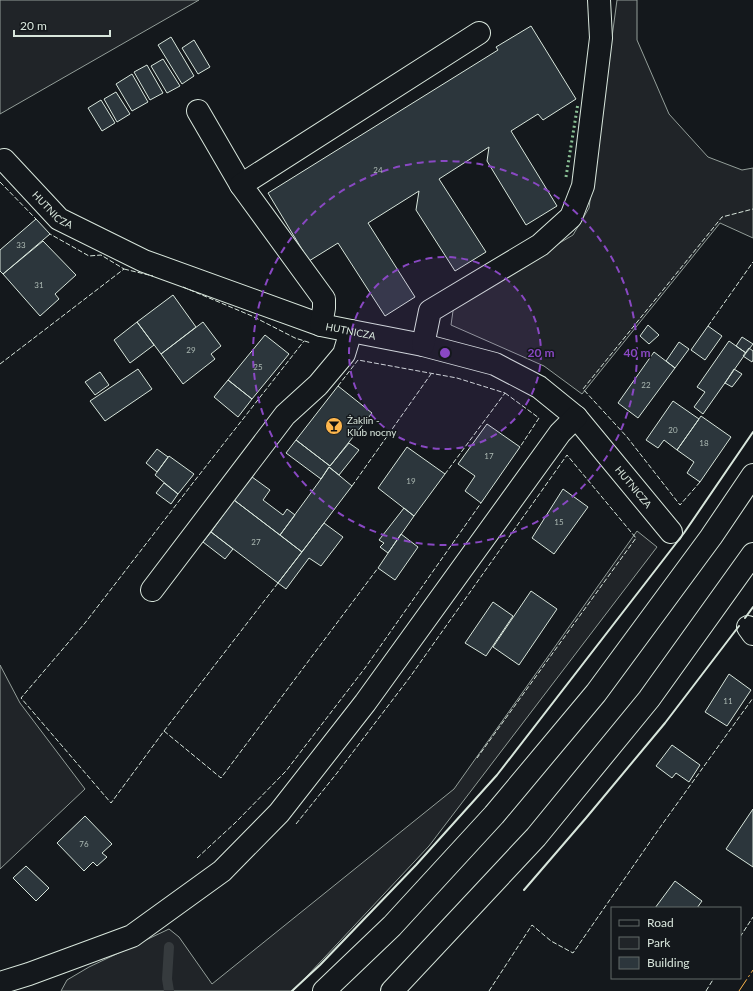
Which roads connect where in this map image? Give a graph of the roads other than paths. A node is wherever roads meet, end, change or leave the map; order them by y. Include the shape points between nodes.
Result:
1 (599, 0) edge
2 (479, 33) dead end
3 (198, 111) dead end
4 (4, 160) dead end
5 (241, 185) junction
6 (321, 325) junction
7 (351, 331) junction
8 (423, 345) junction
9 (576, 417) junction
10 (753, 475) edge
11 (671, 532) dead end
12 (753, 554) edge
13 (152, 590) dead end
14 (32, 982) edge
15 (0, 983) edge
16 (324, 991) edge
17 (392, 991) edge

1 - 8 street via 601,38 583,186 571,218 540,245 430,311
2 - 5 street
3 - 5 street
4 - 6 street, HUTNICZA via 59,219 144,262
5 - 6 street via 324,299
6 - 7 street, HUTNICZA
7 - 8 street, HUTNICZA
7 - 13 street via 344,354 318,385 285,415
8 - 9 street, HUTNICZA via 496,364 539,387
9 - 11 street, HUTNICZA
9 - 14 street via 560,433 365,703 279,813 222,871 132,936
10 - 16 street via 712,537 596,693 494,814 398,921
12 - 17 street via 649,699 536,838
14 - 15 street

